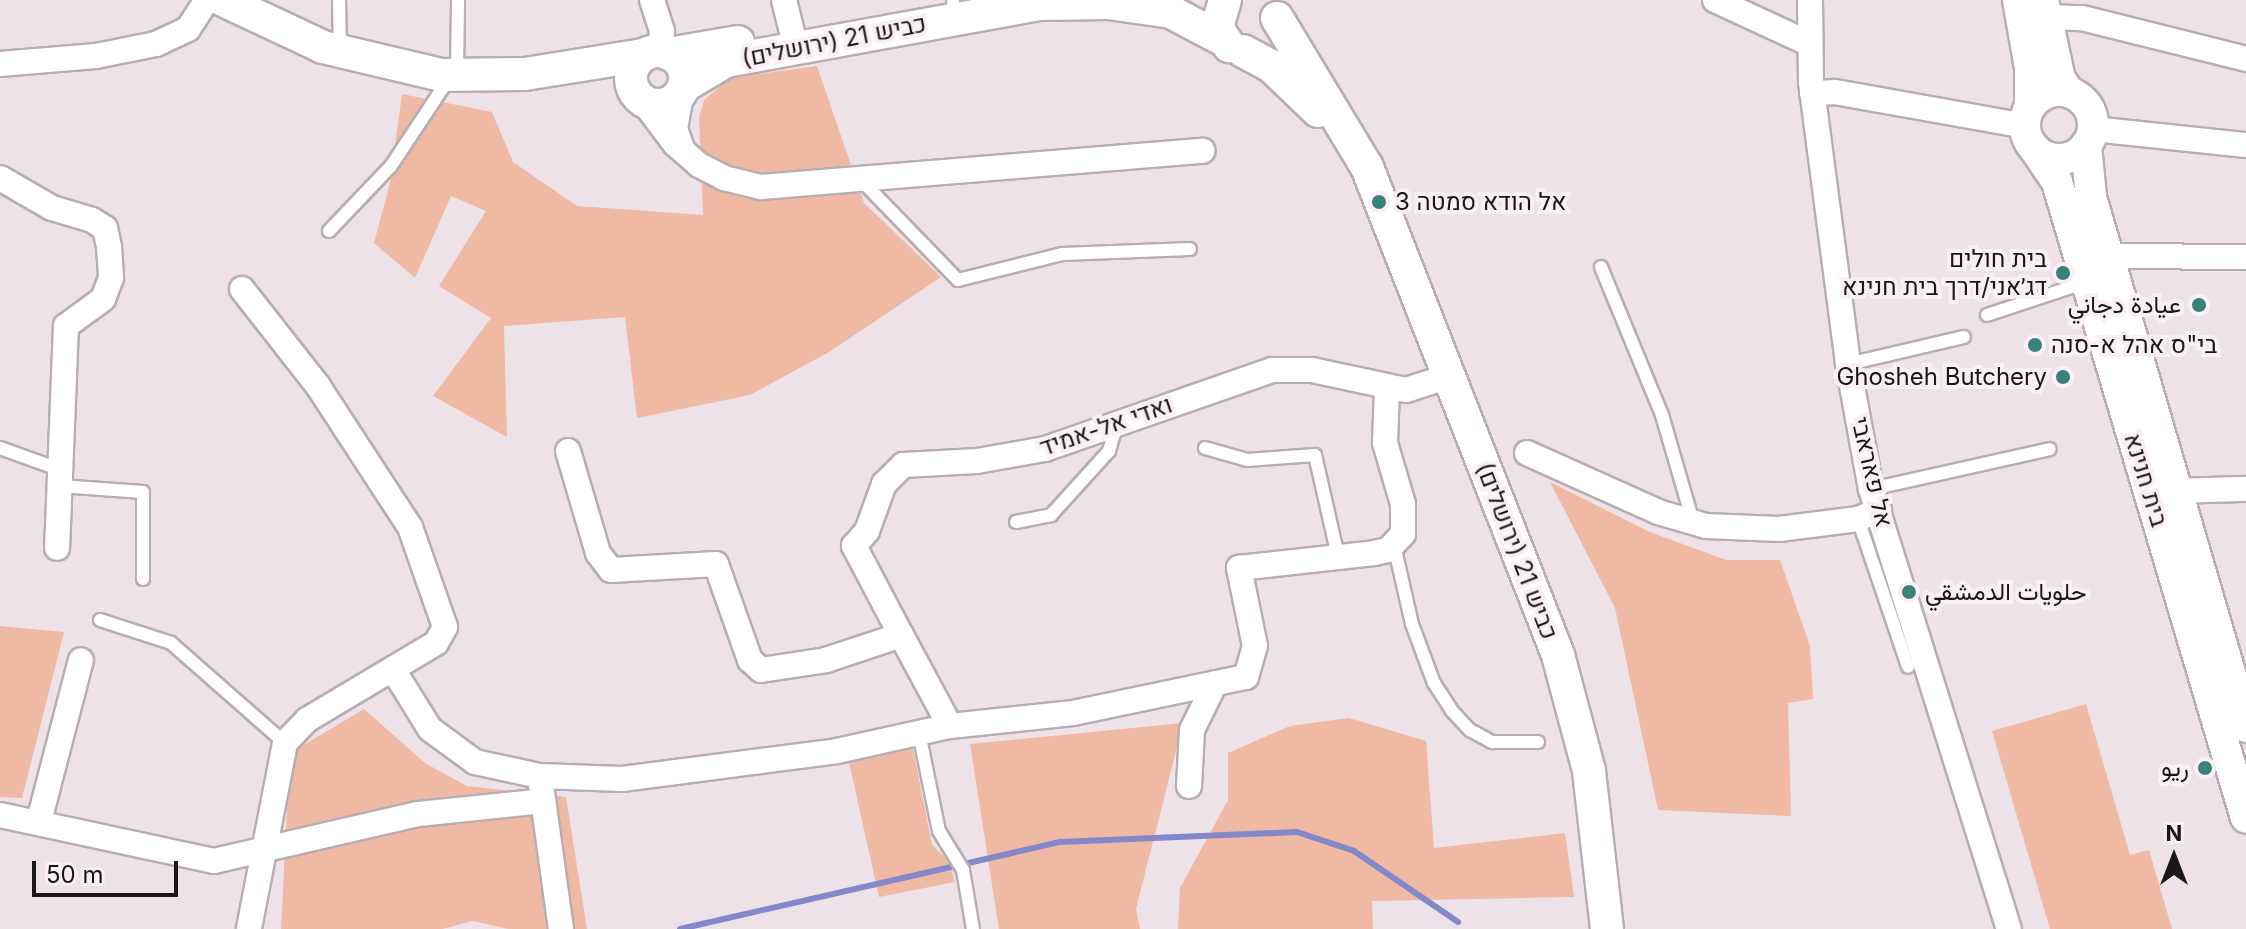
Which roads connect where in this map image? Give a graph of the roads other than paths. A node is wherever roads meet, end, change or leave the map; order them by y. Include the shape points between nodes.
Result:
1 (207, 0) edge
2 (223, 0) edge
3 (339, 0) edge
4 (458, 0) edge
5 (652, 0) edge
6 (784, 0) edge
7 (1225, 0) edge
8 (1715, 0) edge
9 (1810, 0) edge
10 (2018, 0) edge
11 (956, 1) edge
12 (1276, 7) edge
13 (2045, 8) edge
14 (792, 32) junction
15 (1808, 43) junction
16 (1232, 45) junction
17 (340, 52) junction
18 (657, 53) junction
19 (2246, 59) edge
20 (0, 64) edge
21 (525, 74) junction
22 (454, 76) junction
23 (683, 89) junction
24 (2069, 92) junction
25 (1812, 93) junction
26 (641, 100) junction
27 (2030, 127) junction
28 (2090, 137) junction
29 (2246, 145) edge
30 (1203, 151) dead end
31 (691, 159) junction
32 (0, 178) edge
33 (862, 181) junction
34 (1375, 186) junction
35 (329, 231) dead end
36 (1190, 249) dead end
37 (2109, 256) junction
38 (2246, 257) edge
39 (1601, 267) dead end
40 (2087, 282) junction
41 (242, 289) dead end
42 (1987, 315) dead end
43 (1964, 337) dead end
44 (1848, 364) junction
45 (1449, 376) junction
46 (1387, 388) junction
47 (1116, 427) junction
48 (0, 448) edge
49 (1205, 448) dead end
50 (2050, 449) dead end
51 (568, 451) dead end
52 (1527, 453) dead end
53 (61, 478) junction
54 (2246, 489) edge
55 (2177, 491) junction
56 (1869, 506) junction
57 (1016, 522) dead end
58 (1693, 522) junction
59 (1394, 545) junction
60 (57, 548) dead end
61 (1338, 556) junction
62 (143, 579) dead end
63 (100, 620) dead end
64 (901, 635) junction
65 (2234, 647) edge
66 (81, 660) dead end
67 (1908, 667) dead end
68 (394, 671) junction
69 (1215, 683) junction
70 (950, 726) junction
71 (2246, 727) edge
72 (919, 733) junction
73 (1538, 742) dead end
74 (285, 743) junction
75 (539, 776) junction
76 (1189, 786) dead end
77 (543, 801) junction
78 (0, 815) edge
79 (2246, 818) edge
80 (39, 821) junction
81 (262, 850) junction
82 (249, 929) edge
83 (561, 929) edge
84 (973, 929) edge
85 (1607, 929) edge
86 (2009, 929) edge

1 - 20 street via 188,29 156,44 96,56
2 - 17 main road, כביש 21 (ירושלים) via 291,35
3 - 17 lane
4 - 22 lane
5 - 18 street via 662,31
6 - 14 street
7 - 16 main road via 1217,16
8 - 15 street
9 - 15 street, אל פאראבי
10 - 27 street via 2030,68
11 - 14 main road, כביש 21 (ירושלים)
12 - 16 main road via 1271,41
12 - 34 main road, כביש 21 (ירושלים) via 1288,43 1343,121
13 - 19 street
13 - 24 street via 2060,79
14 - 18 main road, כביש 21 (ירושלים)
15 - 25 street, אל פאראבי
16 - 23 main road, כביש 21 (ירושלים) via 1171,12 1095,2 1041,4 726,61
16 - 34 main road, כביש 21 (ירושלים) via 1271,66 1320,112
17 - 22 main road, כביש 21 (ירושלים)
18 - 21 main road, כביש 21 (ירושלים)
18 - 23 main road via 683,67
18 - 26 main road via 630,78
21 - 22 main road, כביש 21 (ירושלים)
21 - 26 main road, כביש 21 (ירושלים) via 581,78
22 - 35 lane via 391,166
23 - 26 main road via 663,105
23 - 31 street via 675,129
24 - 27 street via 2049,93
24 - 28 street via 2088,106
25 - 27 street via 1835,92
25 - 44 street, אל פאראבי
26 - 31 street
27 - 28 street via 2055,158 2067,158
27 - 40 street, בית חנינא via 2057,182
28 - 29 street
28 - 37 street, בית חנינא via 2087,176
30 - 33 street
31 - 33 street via 749,185
32 - 53 street via 52,208 105,228 109,247 111,278 103,299 66,326
33 - 36 lane via 958,280 1062,254
34 - 45 main road, כביש 21 (ירושלים)
37 - 38 street
37 - 55 street, בית חנינא
39 - 58 lane via 1662,415
40 - 42 lane
40 - 79 street, בית חנינא
41 - 68 street via 370,461 410,527 438,595 445,627 436,643
43 - 44 lane
44 - 56 street, אל פאראבי
45 - 46 street, ואדי אל-אמיד via 1415,389
45 - 85 main road, כביש 21 (ירושלים) via 1564,673 1589,771
46 - 47 street, ואדי אל-אמיד via 1312,370 1272,370
46 - 59 street via 1385,443 1405,521
47 - 57 lane via 1109,451 1051,515
47 - 64 street, ואדי אל-אמיד via 1045,449 977,461 903,465 891,472 867,531 854,546
48 - 53 lane
49 - 61 lane via 1247,460 1315,455
50 - 56 lane
51 - 64 street via 598,553 611,570 716,564 750,660 761,670 826,660
52 - 58 street via 1658,512
53 - 60 street
53 - 62 lane via 143,492
54 - 55 street
55 - 65 street, בית חנינא
56 - 58 street via 1779,529
56 - 67 lane
56 - 86 street, אל פאראבי
59 - 61 street
59 - 73 lane via 1412,624 1434,683 1452,711 1492,742
61 - 69 street via 1239,568 1255,646 1246,677
63 - 74 lane via 171,643
64 - 70 street
65 - 71 street, בית חנינא
66 - 80 street
68 - 74 street via 307,720
68 - 75 street via 430,729 475,762
69 - 70 street via 1073,713
69 - 76 street via 1192,730
70 - 72 street
72 - 75 street via 703,771 622,779
72 - 84 lane via 939,831 963,870
74 - 81 street
75 - 77 street
77 - 81 street via 418,814
77 - 83 street
78 - 80 street
80 - 81 street via 214,861
81 - 82 street

